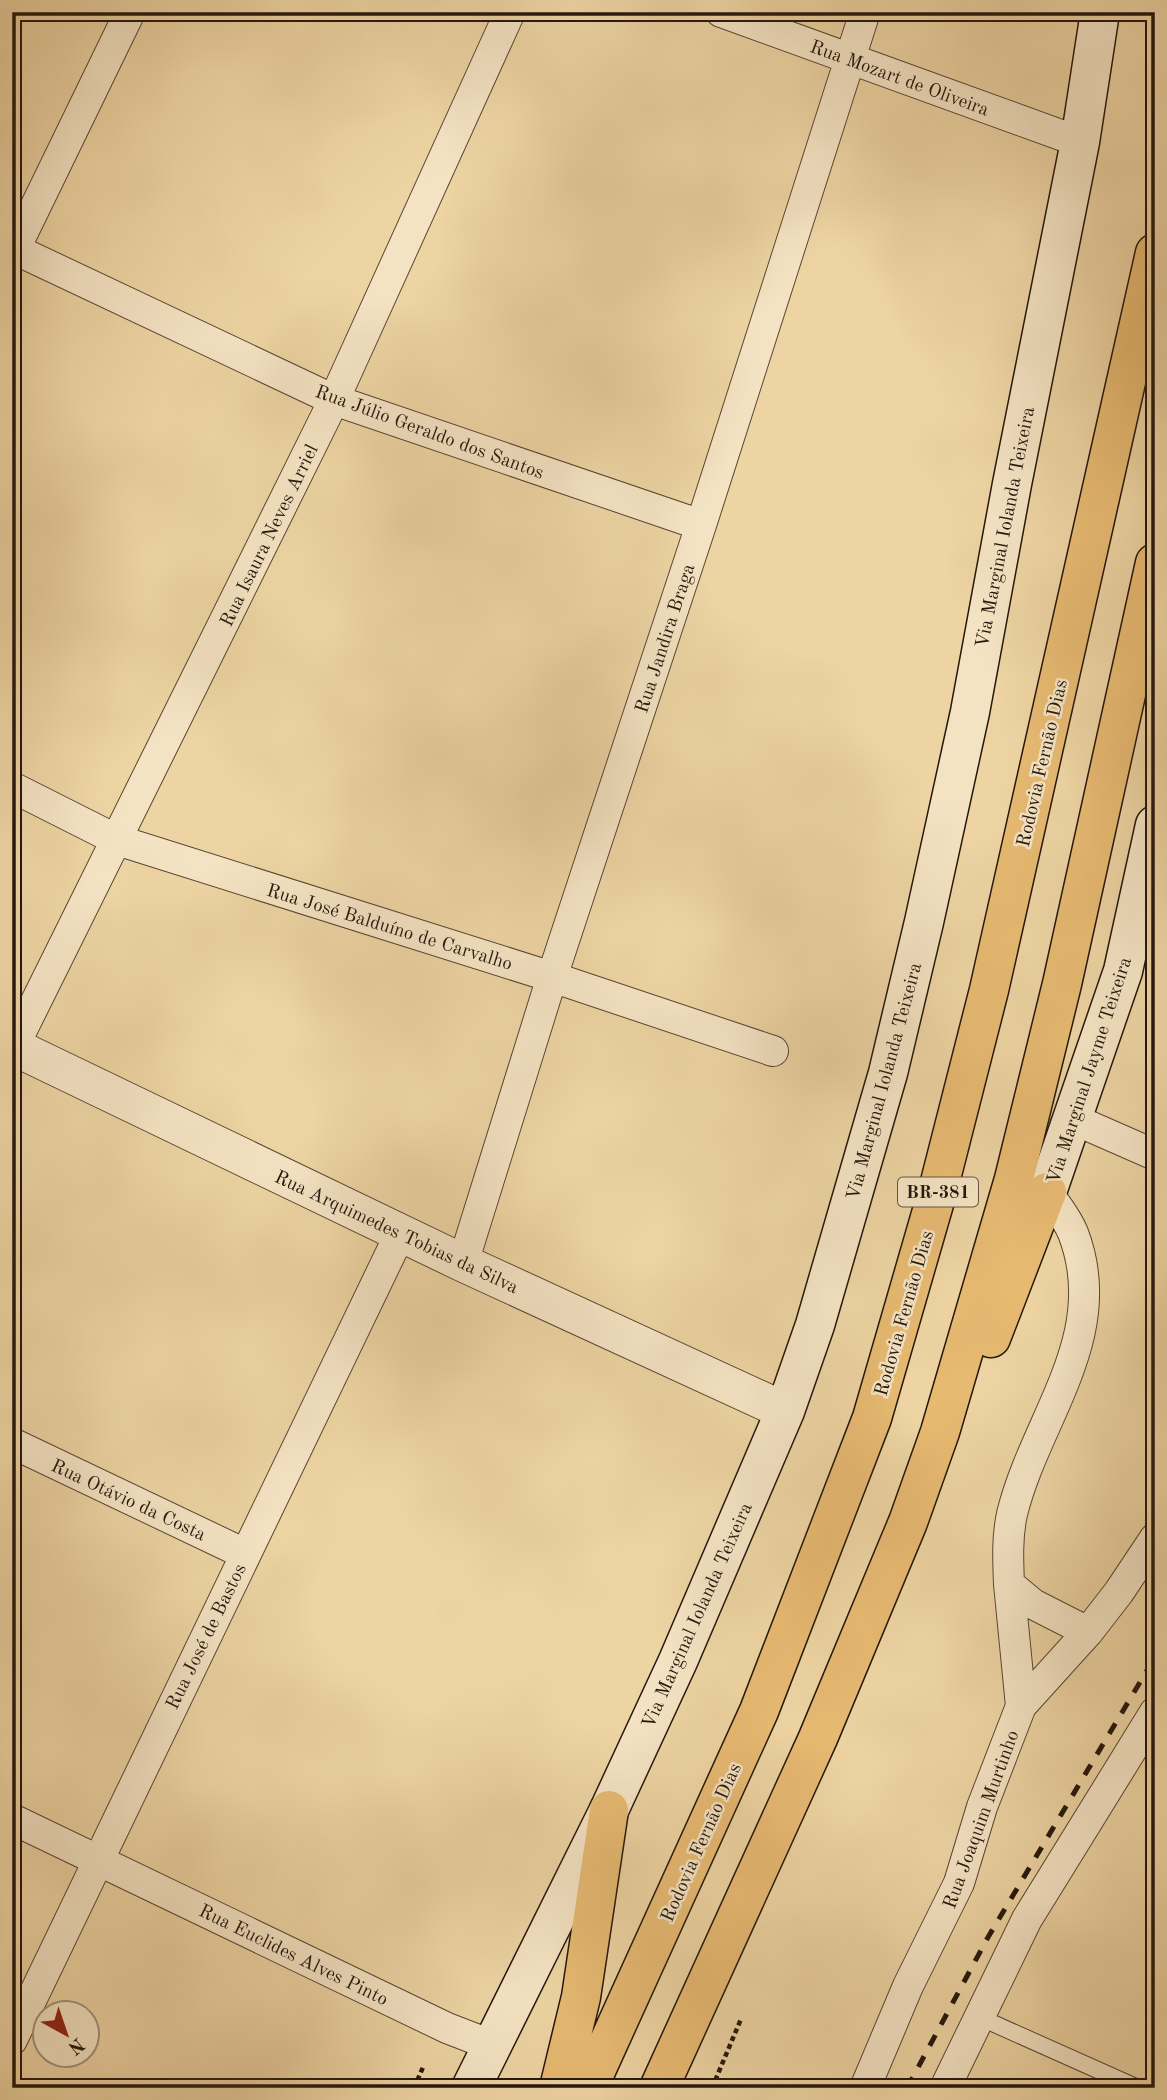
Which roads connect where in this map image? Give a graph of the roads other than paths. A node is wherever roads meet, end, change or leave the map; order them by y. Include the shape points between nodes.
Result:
1 (130, 12) edge
2 (510, 12) edge
3 (721, 12) edge
4 (865, 12) edge
5 (1100, 12) edge
6 (849, 59) junction
7 (1080, 142) junction
8 (13, 251) edge
9 (1155, 253) edge
10 (334, 400) junction
11 (701, 525) junction
12 (1155, 563) edge
13 (12, 787) edge
14 (1155, 825) edge
15 (117, 840) junction
16 (552, 977) junction
17 (13, 1048) edge
18 (773, 1051) dead end
19 (1073, 1119) junction
20 (1155, 1155) edge
21 (1047, 1192) junction
22 (400, 1234) junction
23 (463, 1264) junction
24 (785, 1410) junction
25 (940, 1432) junction
26 (12, 1443) edge
27 (1155, 1538) edge
28 (245, 1554) junction
29 (1009, 1584) junction
30 (1088, 1632) junction
31 (1021, 1706) junction
32 (1155, 1712) edge
33 (609, 1810) junction
34 (12, 1819) edge
35 (98, 1860) junction
36 (979, 2017) junction
37 (12, 2040) edge
38 (491, 2045) junction
39 (471, 2088) edge
40 (559, 2088) edge
41 (588, 2088) edge
42 (659, 2088) edge
43 (864, 2088) edge
44 (945, 2088) edge
45 (1138, 2088) edge

1 - 8 street
2 - 10 street, Rua Isaura Neves Arriel
3 - 6 street, Rua Mozart de Oliveira
4 - 6 street, Rua Jandira Braga
5 - 7 main road, Via Marginal Iolanda Teixeira
6 - 7 street, Rua Mozart de Oliveira
6 - 11 street, Rua Jandira Braga
7 - 24 main road, Via Marginal Iolanda Teixeira via 970,712 924,922 888,1073
8 - 10 street, Rua Júlio Geraldo dos Santos
9 - 41 highway, Rodovia Fernão Dias / BR-381 via 989,990 939,1190 872,1418 759,1711
10 - 11 street, Rua Júlio Geraldo dos Santos
10 - 15 street, Rua Isaura Neves Arriel
11 - 16 street, Rua Jandira Braga
12 - 25 highway, BR-381 via 1014,1179
13 - 15 street, Rua José Balduíno de Carvalho
14 - 19 main road, Via Marginal Jayme Teixeira via 1123,971
15 - 16 street, Rua José Balduíno de Carvalho
15 - 17 street, Rua Isaura Neves Arriel
16 - 18 street, Rua José Balduíno de Carvalho
16 - 23 street, Rua Jandira Braga
17 - 22 street, Rua Arquimedes Tobias da Silva
19 - 20 street
19 - 21 main road, Via Marginal Jayme Teixeira
21 - 25 highway via 984,1356
21 - 29 street via 1072,1231 1085,1304 1063,1387 1012,1514
22 - 23 street, Rua Arquimedes Tobias da Silva
22 - 28 street, Rua José de Bastos
23 - 24 street, Rua Arquimedes Tobias da Silva
24 - 33 main road, Via Marginal Iolanda Teixeira
25 - 42 highway, BR-381 via 908,1522 818,1738
26 - 28 street, Rua Otávio da Costa
27 - 30 street, Rua Joaquim Murtinho
28 - 35 street, Rua José de Bastos
29 - 30 street via 1033,1604
29 - 31 street
30 - 31 street, Rua Joaquim Murtinho
31 - 43 street, Rua Joaquim Murtinho via 959,1883
32 - 36 street via 1027,1919
33 - 38 main road, Via Marginal Iolanda Teixeira
33 - 40 highway via 582,1997
34 - 35 street, Rua Euclides Alves Pinto
35 - 37 street, Rua José de Bastos
35 - 38 street, Rua Euclides Alves Pinto
36 - 44 street
36 - 45 lane
38 - 39 main road, Via Marginal Iolanda Teixeira

